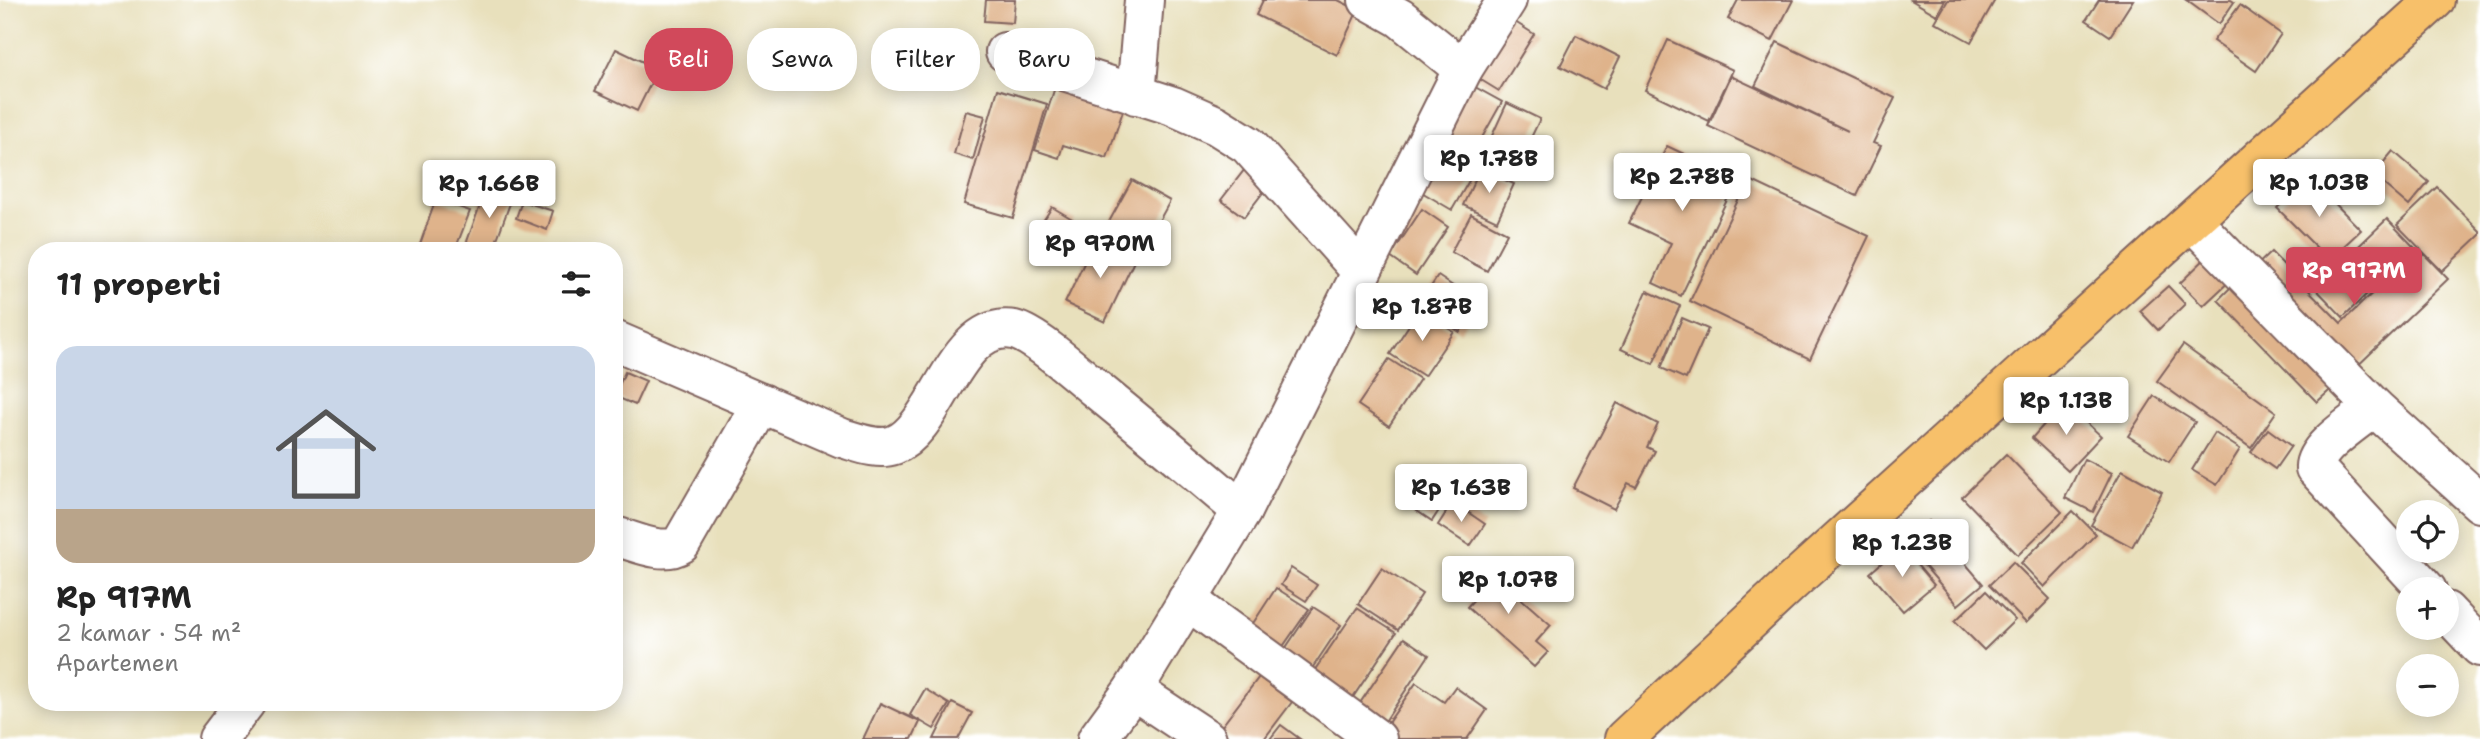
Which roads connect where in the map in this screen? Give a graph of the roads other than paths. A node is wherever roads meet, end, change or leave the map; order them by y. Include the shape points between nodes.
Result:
1 (1144, 0) edge
2 (1507, 0) edge
3 (2435, 0) edge
4 (1391, 6) edge
5 (1463, 69) junction
6 (1095, 82) edge
7 (1136, 95) junction
8 (2192, 221) junction
9 (1361, 271) junction
10 (623, 344) edge
11 (762, 403) junction
12 (2374, 407) junction
13 (2480, 503) edge
14 (1242, 511) junction
15 (623, 539) edge
16 (2415, 577) edge
17 (1187, 600) junction
18 (2459, 625) edge
19 (2480, 647) edge
20 (1133, 690) junction
21 (239, 711) edge
22 (218, 739) edge
23 (1097, 739) edge
24 (1207, 739) edge
25 (1377, 739) edge
26 (1624, 739) edge

1 - 7 street
2 - 5 street
3 - 8 highway
4 - 5 street
5 - 9 street
6 - 7 street
7 - 9 street via 1216,125 1248,145
8 - 12 street
8 - 26 highway
9 - 14 street
10 - 11 street
11 - 14 street via 842,438 873,446 893,445 911,433 970,346 991,330 1015,330 1072,369
11 - 15 street via 681,544 663,550
12 - 13 street
12 - 16 street via 2322,449 2315,468
14 - 17 street
17 - 20 street
17 - 25 street
18 - 19 street
20 - 23 street
20 - 24 street
21 - 22 street

